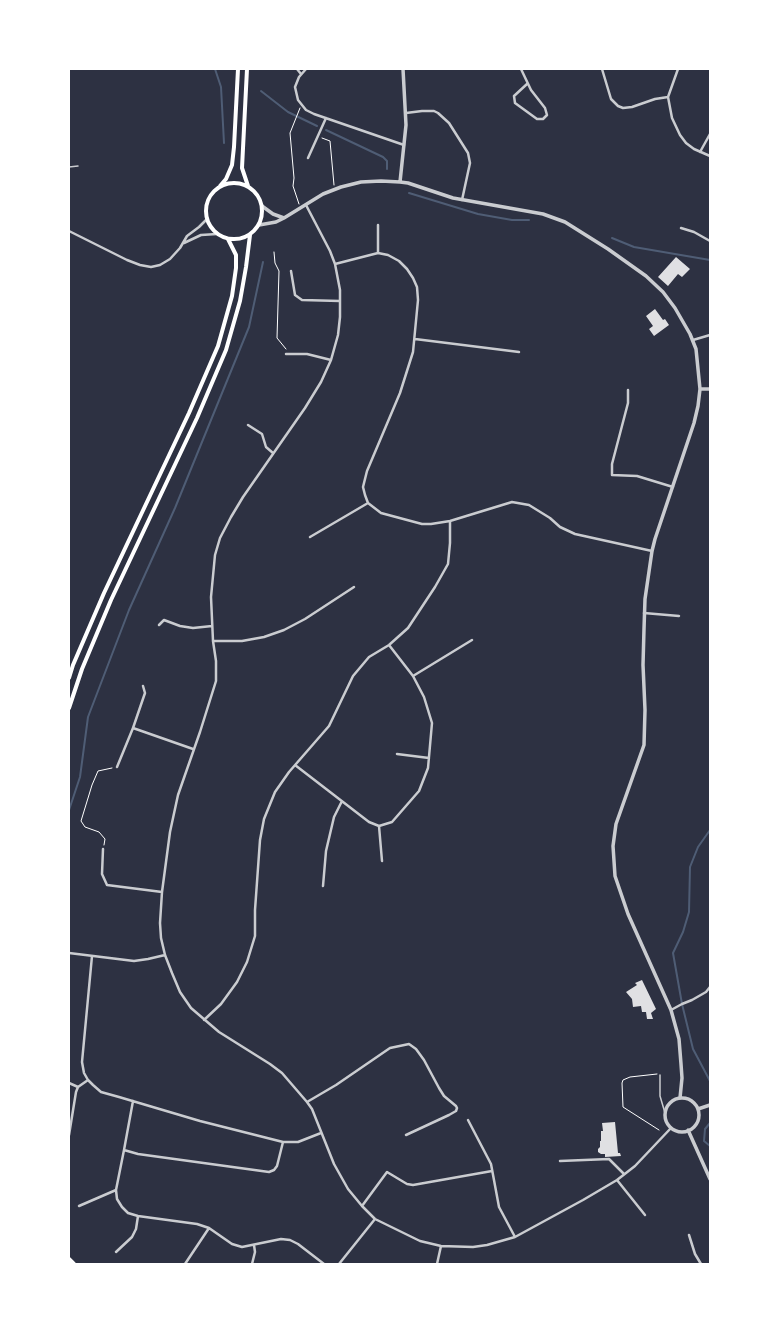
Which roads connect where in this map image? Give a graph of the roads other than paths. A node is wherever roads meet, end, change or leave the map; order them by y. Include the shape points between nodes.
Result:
1 (238, 69) edge
2 (247, 69) edge
3 (297, 69) edge
4 (306, 69) edge
5 (402, 69) edge
6 (520, 69) edge
7 (602, 69) edge
8 (678, 69) edge
9 (301, 74) junction
10 (527, 84) junction
11 (668, 98) junction
12 (406, 113) junction
13 (326, 118) junction
14 (710, 134) edge
15 (404, 145) junction
16 (700, 152) junction
17 (710, 156) edge
18 (308, 158) dead end
19 (69, 166) edge
20 (78, 166) dead end
21 (400, 182) junction
22 (248, 186) junction
23 (217, 189) junction
24 (462, 200) junction
25 (306, 205) junction
26 (262, 206) junction
27 (284, 218) junction
28 (207, 219) junction
29 (378, 224) dead end
30 (259, 226) junction
31 (681, 228) dead end
32 (69, 231) edge
33 (218, 234) junction
34 (250, 235) junction
35 (228, 239) junction
36 (710, 242) edge
37 (183, 243) junction
38 (378, 253) junction
39 (335, 264) junction
40 (291, 271) dead end
41 (340, 301) junction
42 (710, 335) edge
43 (415, 339) junction
44 (693, 340) junction
45 (519, 352) dead end
46 (286, 354) dead end
47 (331, 360) junction
48 (700, 389) junction
49 (710, 389) edge
50 (628, 390) dead end
51 (248, 425) dead end
52 (273, 453) junction
53 (673, 487) junction
54 (368, 502) junction
55 (450, 521) junction
56 (310, 537) dead end
57 (652, 551) junction
58 (354, 587) dead end
59 (644, 613) junction
60 (680, 616) dead end
61 (159, 625) dead end
62 (212, 626) junction
63 (472, 640) dead end
64 (213, 641) junction
65 (389, 645) junction
66 (413, 676) junction
67 (69, 678) edge
68 (143, 686) dead end
69 (69, 708) edge
70 (132, 728) junction
71 (193, 749) junction
72 (397, 754) dead end
73 (429, 758) junction
74 (295, 765) junction
75 (117, 767) road end
76 (342, 801) junction
77 (380, 826) junction
78 (103, 849) road end
79 (382, 861) dead end
80 (323, 886) dead end
81 (162, 892) junction
82 (69, 952) edge
83 (165, 954) junction
84 (92, 956) junction
85 (710, 987) edge
86 (671, 1010) junction
87 (204, 1020) junction
88 (660, 1075) road end
89 (88, 1080) junction
90 (69, 1083) edge
91 (78, 1087) junction
92 (680, 1098) junction
93 (133, 1101) junction
94 (307, 1102) junction
95 (710, 1105) edge
96 (698, 1109) junction
97 (665, 1113) junction
98 (468, 1120) dead end
99 (671, 1128) junction
100 (688, 1130) junction
101 (321, 1133) junction
102 (69, 1135) edge
103 (406, 1135) dead end
104 (283, 1142) junction
105 (124, 1150) junction
106 (560, 1161) dead end
107 (492, 1171) junction
108 (624, 1174) junction
109 (710, 1179) edge
110 (617, 1180) junction
111 (116, 1190) junction
112 (79, 1206) dead end
113 (362, 1206) junction
114 (645, 1215) dead end
115 (138, 1216) junction
116 (375, 1219) junction
117 (209, 1228) junction
118 (689, 1234) dead end
119 (515, 1237) junction
120 (254, 1246) junction
121 (441, 1246) junction
122 (116, 1252) dead end
123 (69, 1259) edge
124 (74, 1264) edge
125 (185, 1264) edge
126 (252, 1264) edge
127 (324, 1264) edge
128 (339, 1264) edge
129 (437, 1264) edge
130 (700, 1264) edge

1 - 23 main road via 232,165 226,179
2 - 22 main road via 242,168
3 - 9 street
4 - 9 street
5 - 12 street
6 - 10 street
7 - 11 street via 611,99 618,106 623,108
8 - 11 street
9 - 13 street via 295,87 301,105 310,112
10 - 10 street via 545,108 547,115 543,119 537,119 515,103 514,96
11 - 16 street via 672,118 680,135 686,143
12 - 15 street
12 - 24 street via 434,111 449,123 468,153 470,163
13 - 15 street
13 - 18 street
14 - 16 street
15 - 21 street
16 - 17 street
19 - 20 lane
21 - 24 street
21 - 25 street via 361,182 323,194
22 - 23 main road via 232,183
22 - 26 main road via 255,192
23 - 28 main road via 208,202
24 - 44 street via 543,214 565,222 590,237 646,276 663,292
25 - 27 street
25 - 39 street
26 - 27 street
26 - 30 main road
27 - 30 street
28 - 33 main road
28 - 37 street via 187,236
29 - 38 street
30 - 34 main road
31 - 36 street via 694,232
32 - 37 street via 127,260 151,267 170,259
33 - 35 main road
33 - 37 street via 201,235
34 - 35 main road
34 - 69 main road via 240,301 226,350 197,418 111,600 82,669
35 - 67 main road via 236,255 236,268 232,296 218,346 104,593
38 - 39 street
38 - 43 street via 399,261 413,278 418,300
39 - 41 street
40 - 41 street via 295,295 302,300
41 - 47 street via 338,335
42 - 44 street
43 - 45 street
43 - 54 street via 408,372 367,471 363,487
44 - 48 street
46 - 47 street via 307,354
47 - 52 street via 318,387
48 - 49 street
48 - 53 street via 694,423
50 - 53 street via 628,404 612,464 612,475 637,476
51 - 52 street via 262,434 266,447
52 - 62 street via 243,497 220,538 212,578
53 - 57 street
54 - 55 street via 381,514 399,519 422,524
54 - 56 street
55 - 57 street via 512,502 529,505 560,527 575,534
55 - 65 street via 448,564 408,628
57 - 59 street
58 - 64 street via 284,630 242,641
59 - 60 street
59 - 86 street via 644,745 616,824 613,846 615,876 628,914
61 - 62 street via 164,620 193,628
62 - 64 street
63 - 66 street
64 - 71 street via 216,681
65 - 66 street
65 - 74 street via 369,657 353,676 329,726
66 - 73 street via 424,697 432,723
68 - 70 street via 145,693
70 - 71 street
70 - 75 street
71 - 81 street via 178,795
72 - 73 street
73 - 77 street via 419,791 392,822
74 - 76 street
74 - 87 street via 275,792 264,819 259,851 255,936 247,962 224,1000
76 - 77 street via 369,822
76 - 80 street via 334,818 326,851
77 - 79 street
78 - 81 street via 102,874 107,885
81 - 83 street via 160,923
82 - 84 street
83 - 84 street via 134,960
83 - 87 street via 180,992 191,1008
84 - 89 street via 82,1062
85 - 86 street via 706,992
86 - 92 street via 679,1039 682,1064
87 - 94 street via 282,1073
88 - 97 lane via 660,1096
89 - 91 street
89 - 93 street via 102,1092
90 - 91 street
91 - 102 street
92 - 96 street via 689,1099
92 - 97 street via 670,1102
93 - 104 street
93 - 105 street
94 - 101 street
94 - 103 street via 390,1048 409,1044 424,1060 444,1096 456,1106 456,1111
95 - 96 street
96 - 100 street via 697,1122
97 - 99 street via 667,1124
98 - 107 street via 491,1164
99 - 100 street via 682,1132
99 - 108 street
100 - 109 street
101 - 104 street via 298,1142
101 - 113 street via 348,1189
104 - 105 street via 278,1166 268,1172
105 - 111 street
106 - 108 street via 609,1159
107 - 113 street via 414,1186 388,1172
107 - 119 street via 499,1207
108 - 110 street
110 - 114 street
110 - 119 street
111 - 112 street
111 - 115 street via 122,1207 128,1213
113 - 116 street
115 - 117 street
115 - 122 street via 132,1238
116 - 121 street via 420,1241
116 - 128 street
117 - 120 street via 232,1244 242,1247
117 - 125 street
118 - 130 street
119 - 121 street via 473,1247
120 - 126 street
120 - 127 street via 282,1239 290,1240
121 - 129 street
123 - 124 main road

